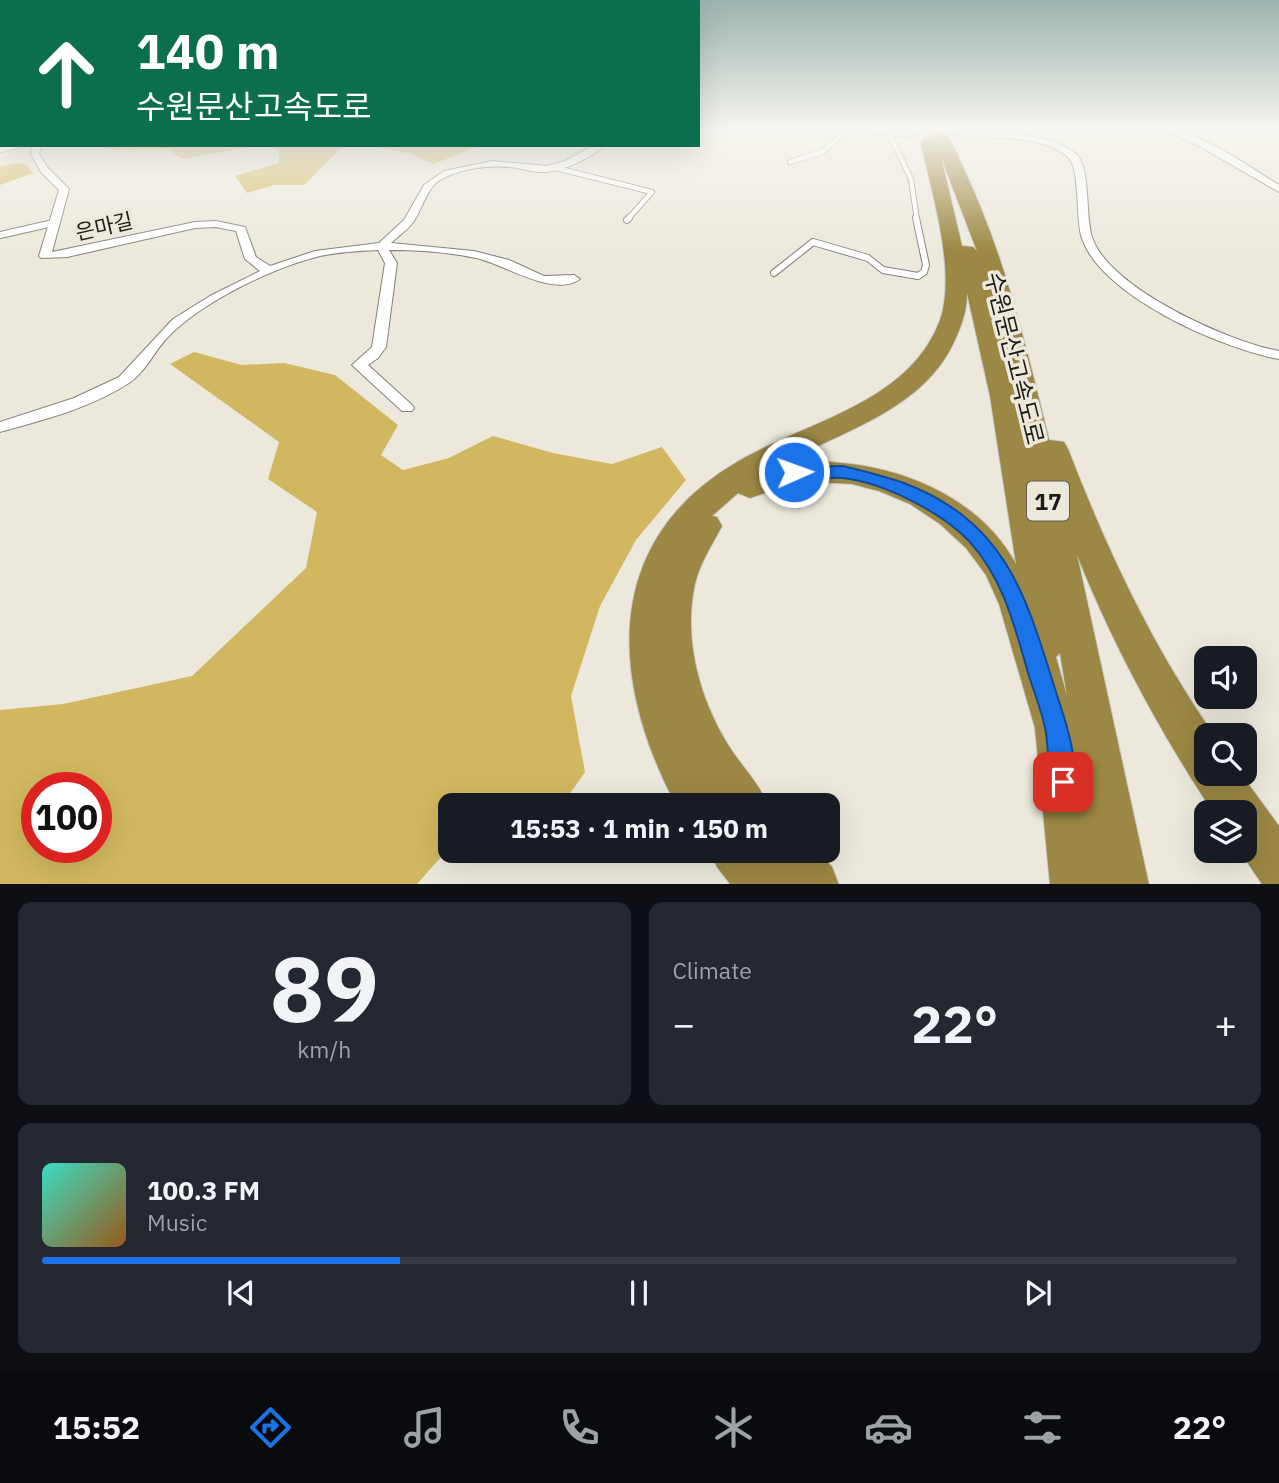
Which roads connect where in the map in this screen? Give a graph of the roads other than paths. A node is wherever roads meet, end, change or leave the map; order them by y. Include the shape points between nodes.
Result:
1 (44, 169) edge
2 (468, 169) edge
3 (561, 169) edge
4 (906, 169) edge
5 (937, 169) edge
6 (942, 169) edge
7 (955, 169) edge
8 (1080, 169) edge
9 (1245, 169) edge
10 (1279, 189) edge
11 (627, 220) dead end
12 (53, 223) junction
13 (0, 234) edge
14 (383, 248) junction
15 (269, 271) junction
16 (774, 273) dead end
17 (574, 279) dead end
18 (1006, 311) junction
19 (1279, 355) edge
20 (407, 408) dead end
21 (0, 427) edge
22 (1057, 731) junction
23 (1194, 745) edge
24 (694, 793) edge
25 (737, 793) edge
26 (1257, 836) edge
27 (745, 863) edge
28 (795, 863) edge
29 (1279, 867) edge
30 (762, 884) edge
31 (814, 884) edge
32 (1075, 884) edge
33 (1124, 884) edge

1 - 12 street, 은마길 via 64,189
2 - 14 street via 432,182 411,219
3 - 11 lane via 652,192
4 - 16 lane via 924,272 918,276 880,270 868,258 813,242
5 - 24 highway via 956,283 952,320 934,353 902,388 875,406 720,488 666,552 652,582 646,627 651,677 663,723
6 - 22 highway, 수원문산고속도로 / 17 via 1014,443 1030,523
7 - 18 highway, 수원문산고속도로 / 17
8 - 19 street via 1085,233 1100,262 1206,332 1238,346
9 - 10 street
12 - 13 lane
12 - 15 street, 은마길 via 45,256 50,257 195,225 235,226 242,229 251,258
14 - 15 street via 332,250
14 - 17 street via 458,252 505,263 544,281
14 - 20 street via 391,263 379,347 359,365
15 - 21 street via 176,323 124,380
18 - 23 highway via 1102,579
18 - 33 highway, 수원문산고속도로 / 17 via 1074,623
22 - 25 highway via 1018,605 998,564 975,536 925,500 872,478 809,470 778,475 743,490 706,523 677,586 675,662 689,708 715,765
22 - 32 highway, 수원문산고속도로 / 17
26 - 29 highway
27 - 30 highway
28 - 31 highway

